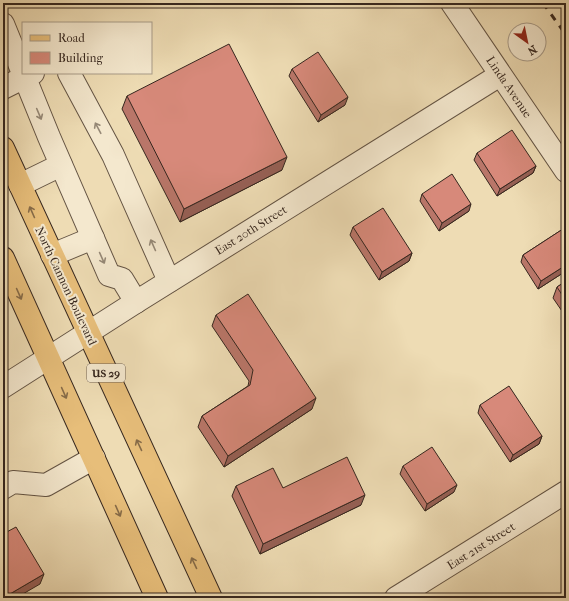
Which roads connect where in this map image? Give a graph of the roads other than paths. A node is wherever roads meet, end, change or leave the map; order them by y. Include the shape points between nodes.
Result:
1 (452, 3) edge
2 (3, 24) edge
3 (22, 63) edge
4 (70, 74) edge
5 (28, 75) edge
6 (500, 75) junction
7 (3, 88) edge
8 (3, 148) edge
9 (61, 165) junction
10 (566, 171) edge
11 (20, 185) junction
12 (93, 238) junction
13 (52, 255) junction
14 (3, 258) edge
15 (170, 281) junction
16 (136, 302) junction
17 (87, 332) junction
18 (48, 357) junction
19 (3, 387) edge
20 (94, 458) junction
21 (3, 488) edge
22 (566, 492) edge
23 (157, 598) edge
24 (211, 598) edge
25 (396, 598) edge

1 - 6 street, Linda Avenue
2 - 3 street
15 -> 4 street via 113,155
5 - 7 street
5 -> 9 street
6 - 10 street, Linda Avenue
6 - 15 street, East 20th Street
8 - 11 main road, North Cannon Boulevard / US 29
9 - 11 street
9 - 12 street
13 -> 11 main road, North Cannon Boulevard / US 29
12 - 13 street
12 -> 16 street via 109,275 122,279
13 - 17 main road, North Cannon Boulevard / US 29
14 -> 18 main road
15 - 16 street, East 20th Street
16 - 17 street, East 20th Street
17 - 18 street, East 20th Street
24 -> 17 main road, North Cannon Boulevard / US 29
18 - 19 street, East 20th Street
18 -> 20 main road
20 - 21 street via 46,485 13,482
20 -> 23 main road
22 - 25 street, East 21st Street

